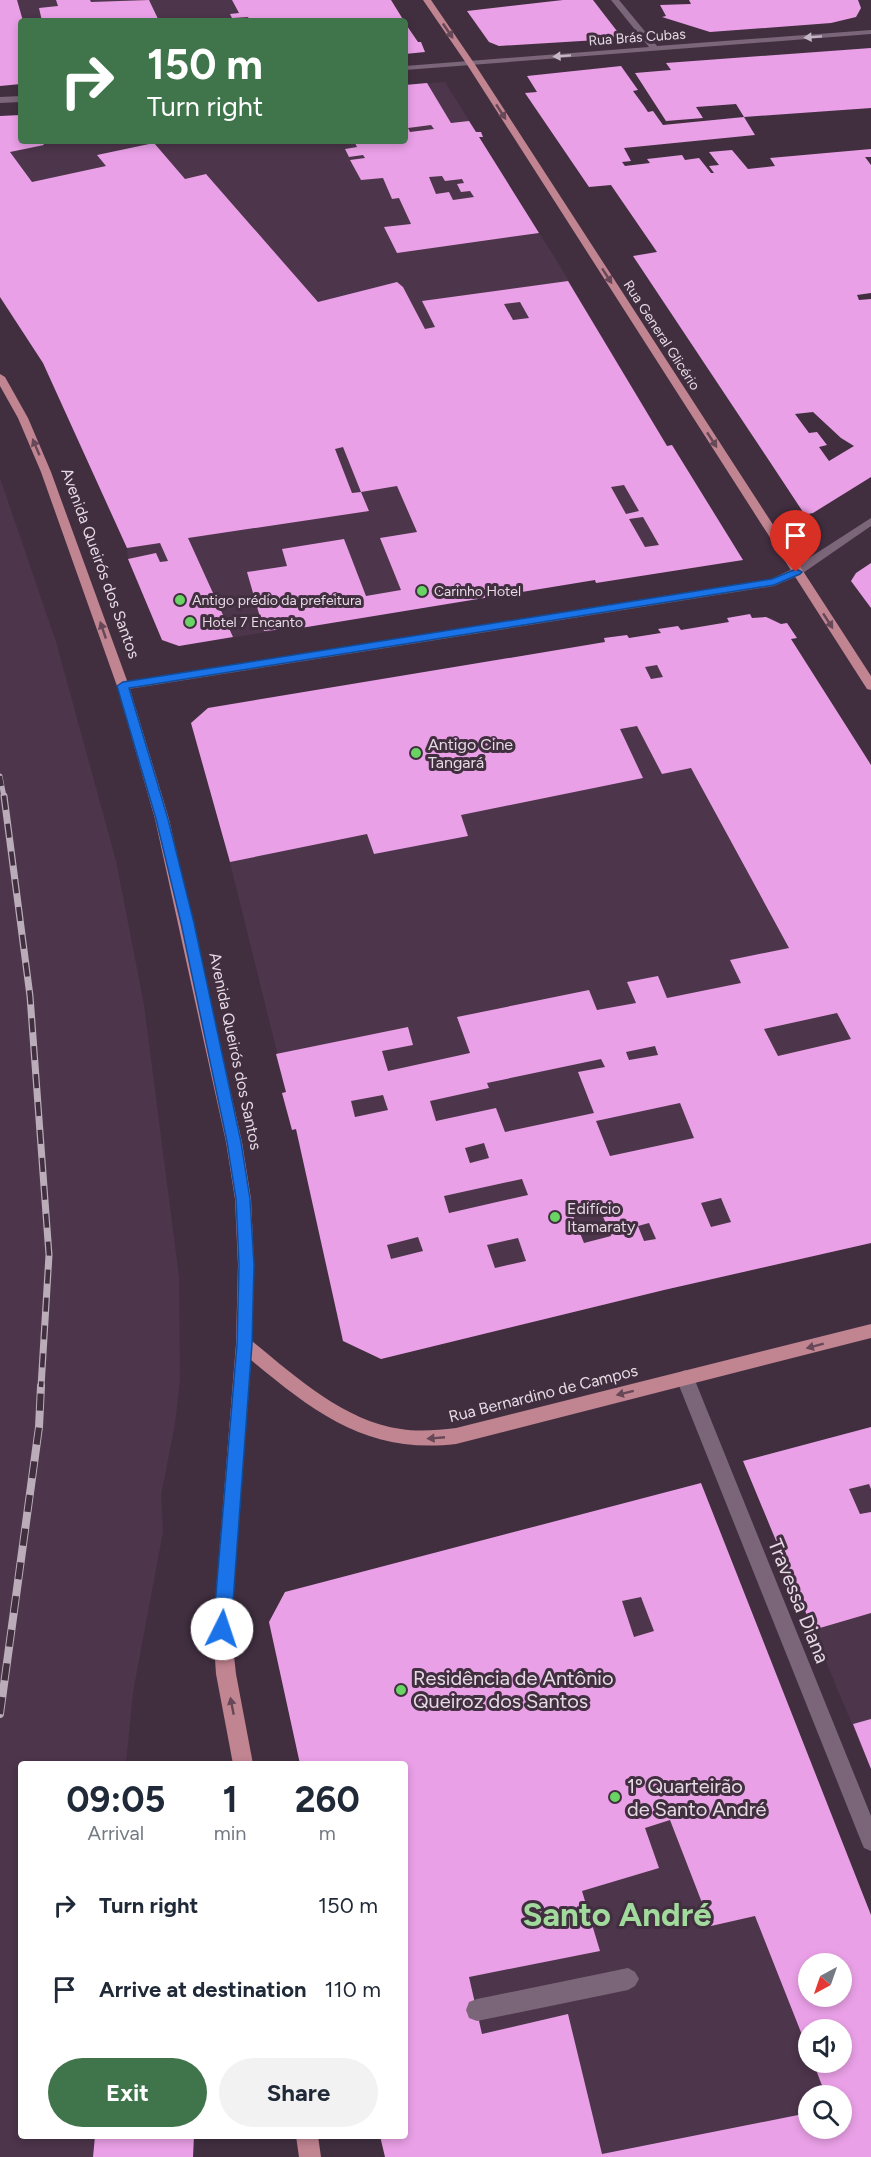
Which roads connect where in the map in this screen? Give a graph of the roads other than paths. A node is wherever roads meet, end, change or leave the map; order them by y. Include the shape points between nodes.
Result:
1 (427, 0) edge
2 (615, 0) edge
3 (871, 32) edge
4 (655, 49) junction
5 (470, 63) junction
6 (408, 68) edge
7 (18, 99) edge
8 (0, 100) edge
9 (0, 377) edge
10 (871, 522) edge
11 (796, 572) junction
12 (123, 686) junction
13 (871, 686) edge
14 (871, 1331) edge
15 (244, 1344) junction
16 (685, 1378) junction
17 (242, 1761) edge
18 (871, 1841) edge
19 (628, 1979) dead end
20 (477, 2010) dead end
21 (307, 2139) edge
22 (310, 2157) edge

1 -> 5 main road, Rua General Glicério
2 - 4 street
3 -> 4 street, Rua Brás Cubas
4 -> 5 street, Rua Brás Cubas
5 - 6 street, Rua Brás Cubas
5 -> 11 main road, Rua General Glicério
7 - 8 street
12 -> 9 main road, Avenida Queirós dos Santos via 46,472
10 - 11 street
11 - 12 street via 774,582
11 -> 13 main road, Rua General Glicério
12 - 15 main road, Avenida Queirós dos Santos via 162,819 234,1142 246,1254
14 -> 16 main road, Rua Bernardino de Campos
16 -> 15 main road, Rua Bernardino de Campos via 456,1436 428,1439 383,1434 330,1409
17 -> 15 main road, Avenida Queirós dos Santos via 222,1629
16 - 18 street, Travessa Diana
19 - 20 street
21 - 22 main road

